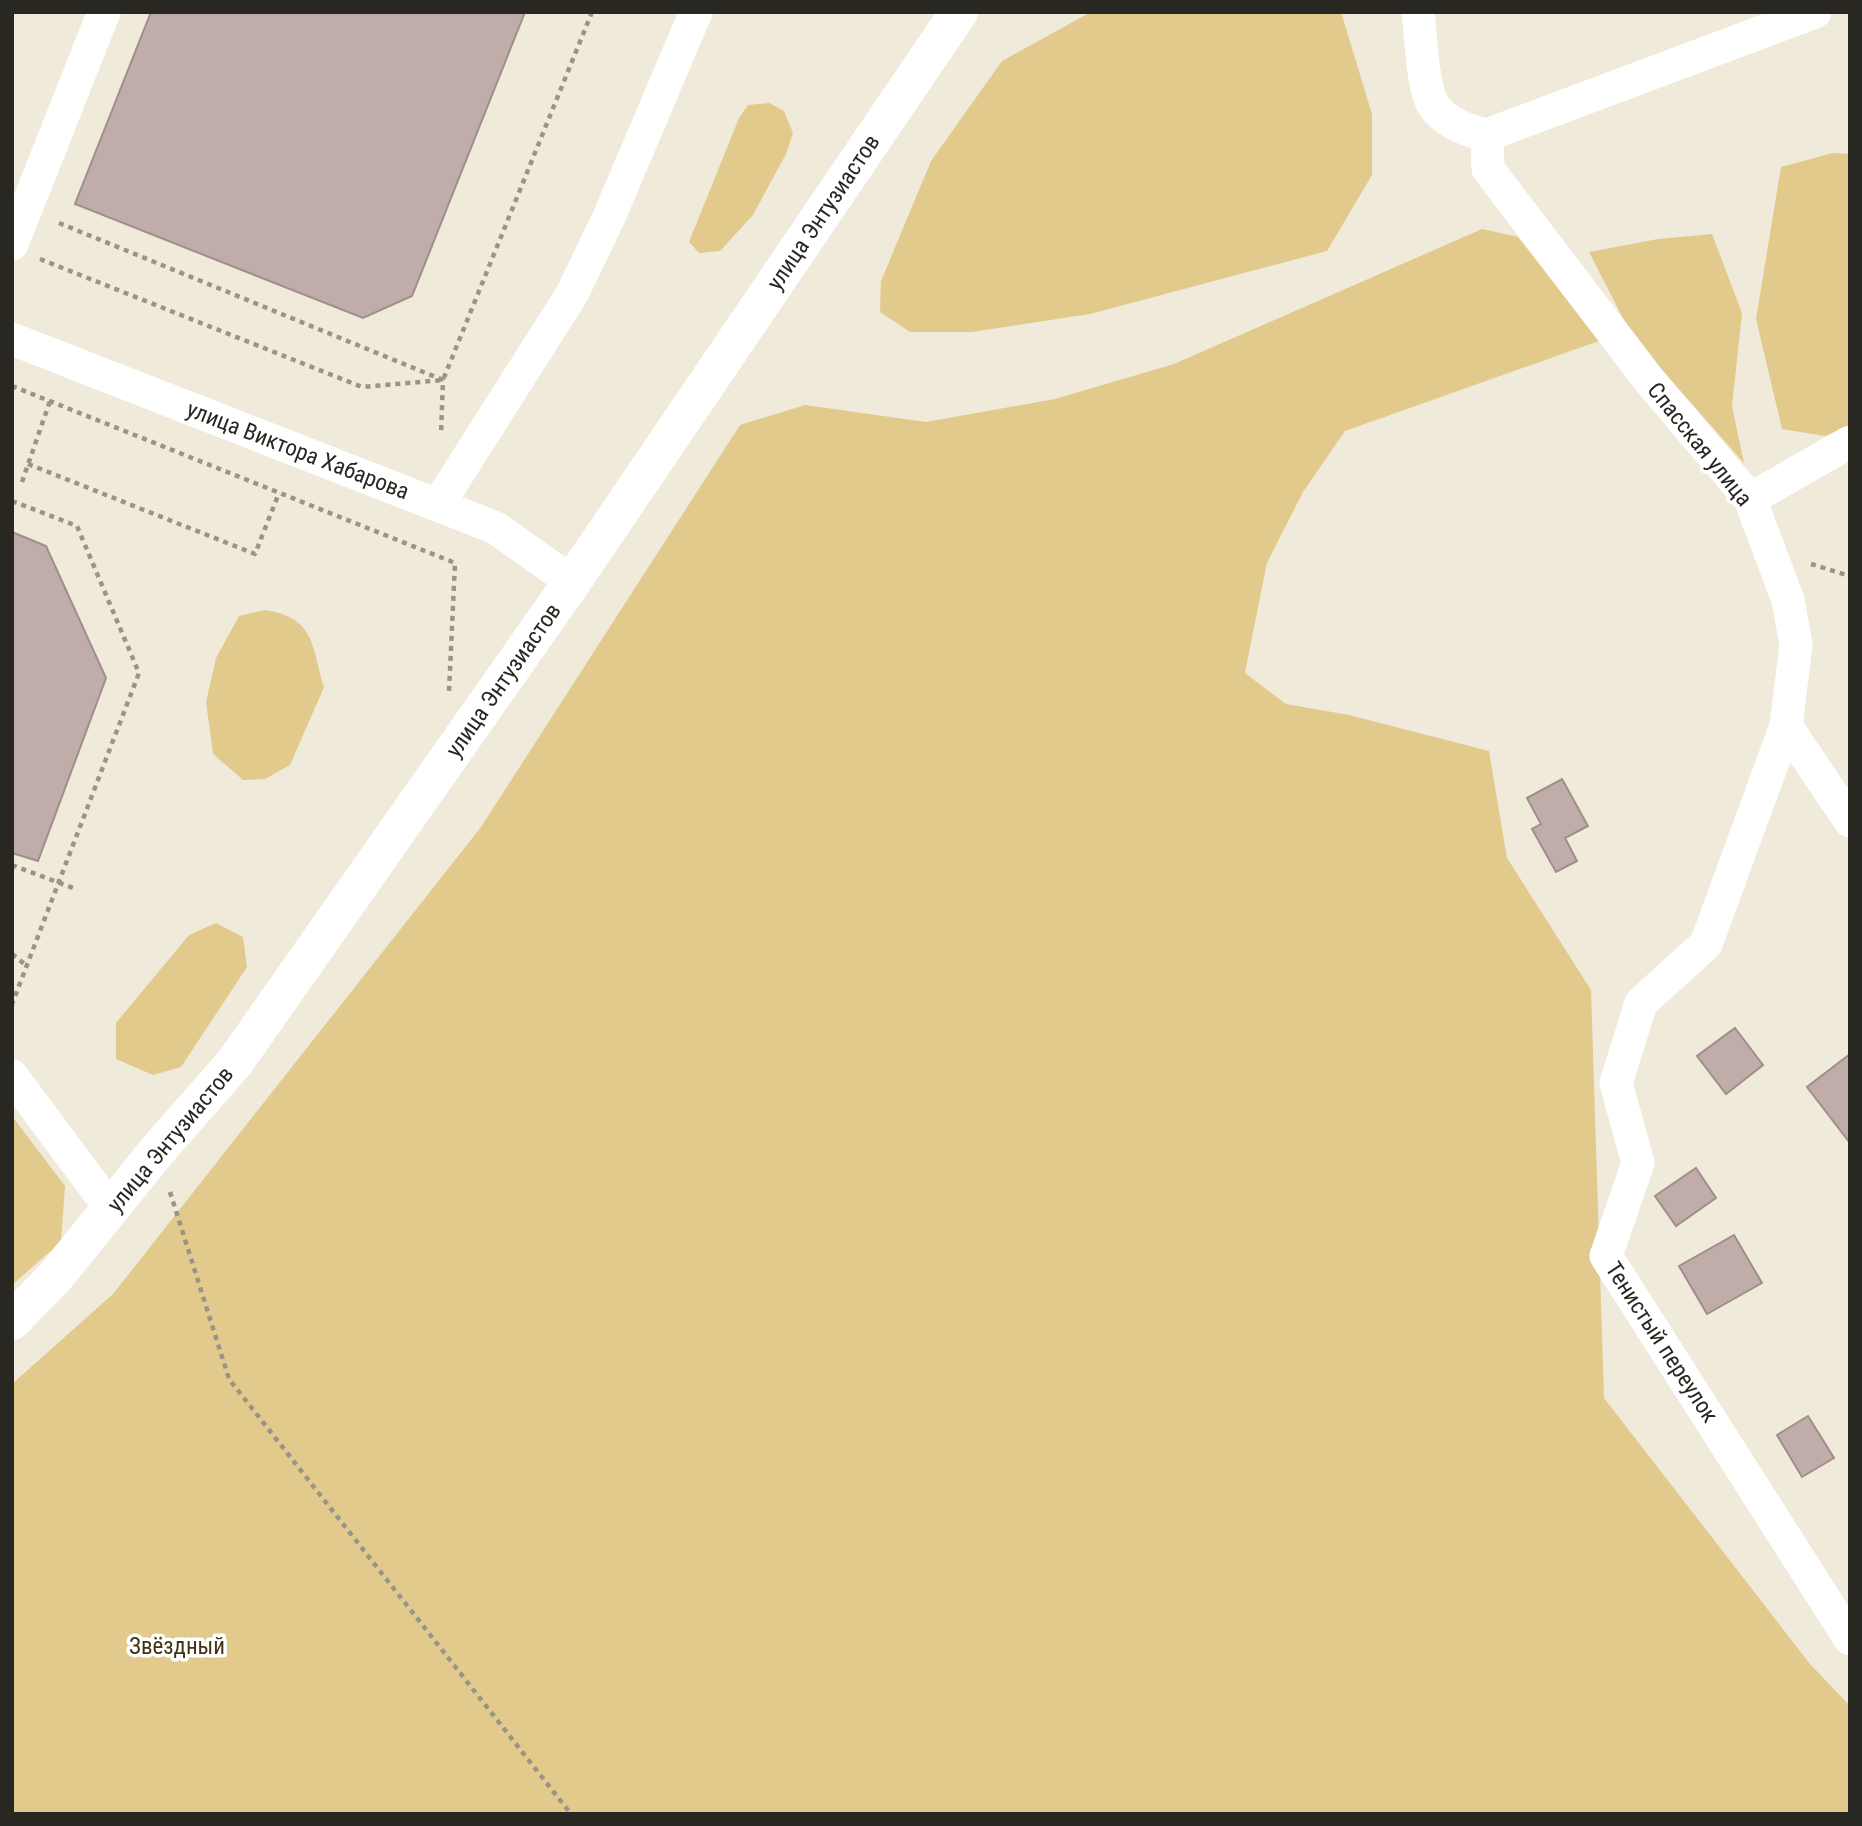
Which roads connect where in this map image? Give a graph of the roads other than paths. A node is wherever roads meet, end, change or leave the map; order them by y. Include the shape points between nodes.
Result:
1 (104, 12) edge
2 (696, 12) edge
3 (959, 12) edge
4 (1418, 12) edge
5 (1815, 12) edge
6 (1487, 135) junction
7 (25, 251) edge
8 (12, 339) edge
9 (1850, 442) edge
10 (1750, 499) junction
11 (438, 505) junction
12 (572, 582) junction
13 (1786, 726) junction
14 (1850, 821) edge
15 (12, 1076) edge
16 (111, 1209) junction
17 (12, 1321) edge
18 (1850, 1639) edge

1 - 7 street
2 - 11 street via 572,294
3 - 12 main road, улица Энтузиастов
4 - 6 street via 1430,100 1467,131
5 - 6 street
6 - 10 street, Спасская улица via 1488,169 1649,380
8 - 11 street, улица Виктора Хабарова
9 - 10 street
10 - 13 street, Спасская улица via 1788,600 1796,645
11 - 12 street, улица Виктора Хабарова via 496,528
12 - 16 main road, улица Энтузиастов via 235,1062
13 - 14 street
13 - 18 street, Тенистый переулок via 1706,944 1641,1003 1616,1083 1638,1163 1606,1256
15 - 16 street
16 - 17 main road, улица Энтузиастов via 55,1278

